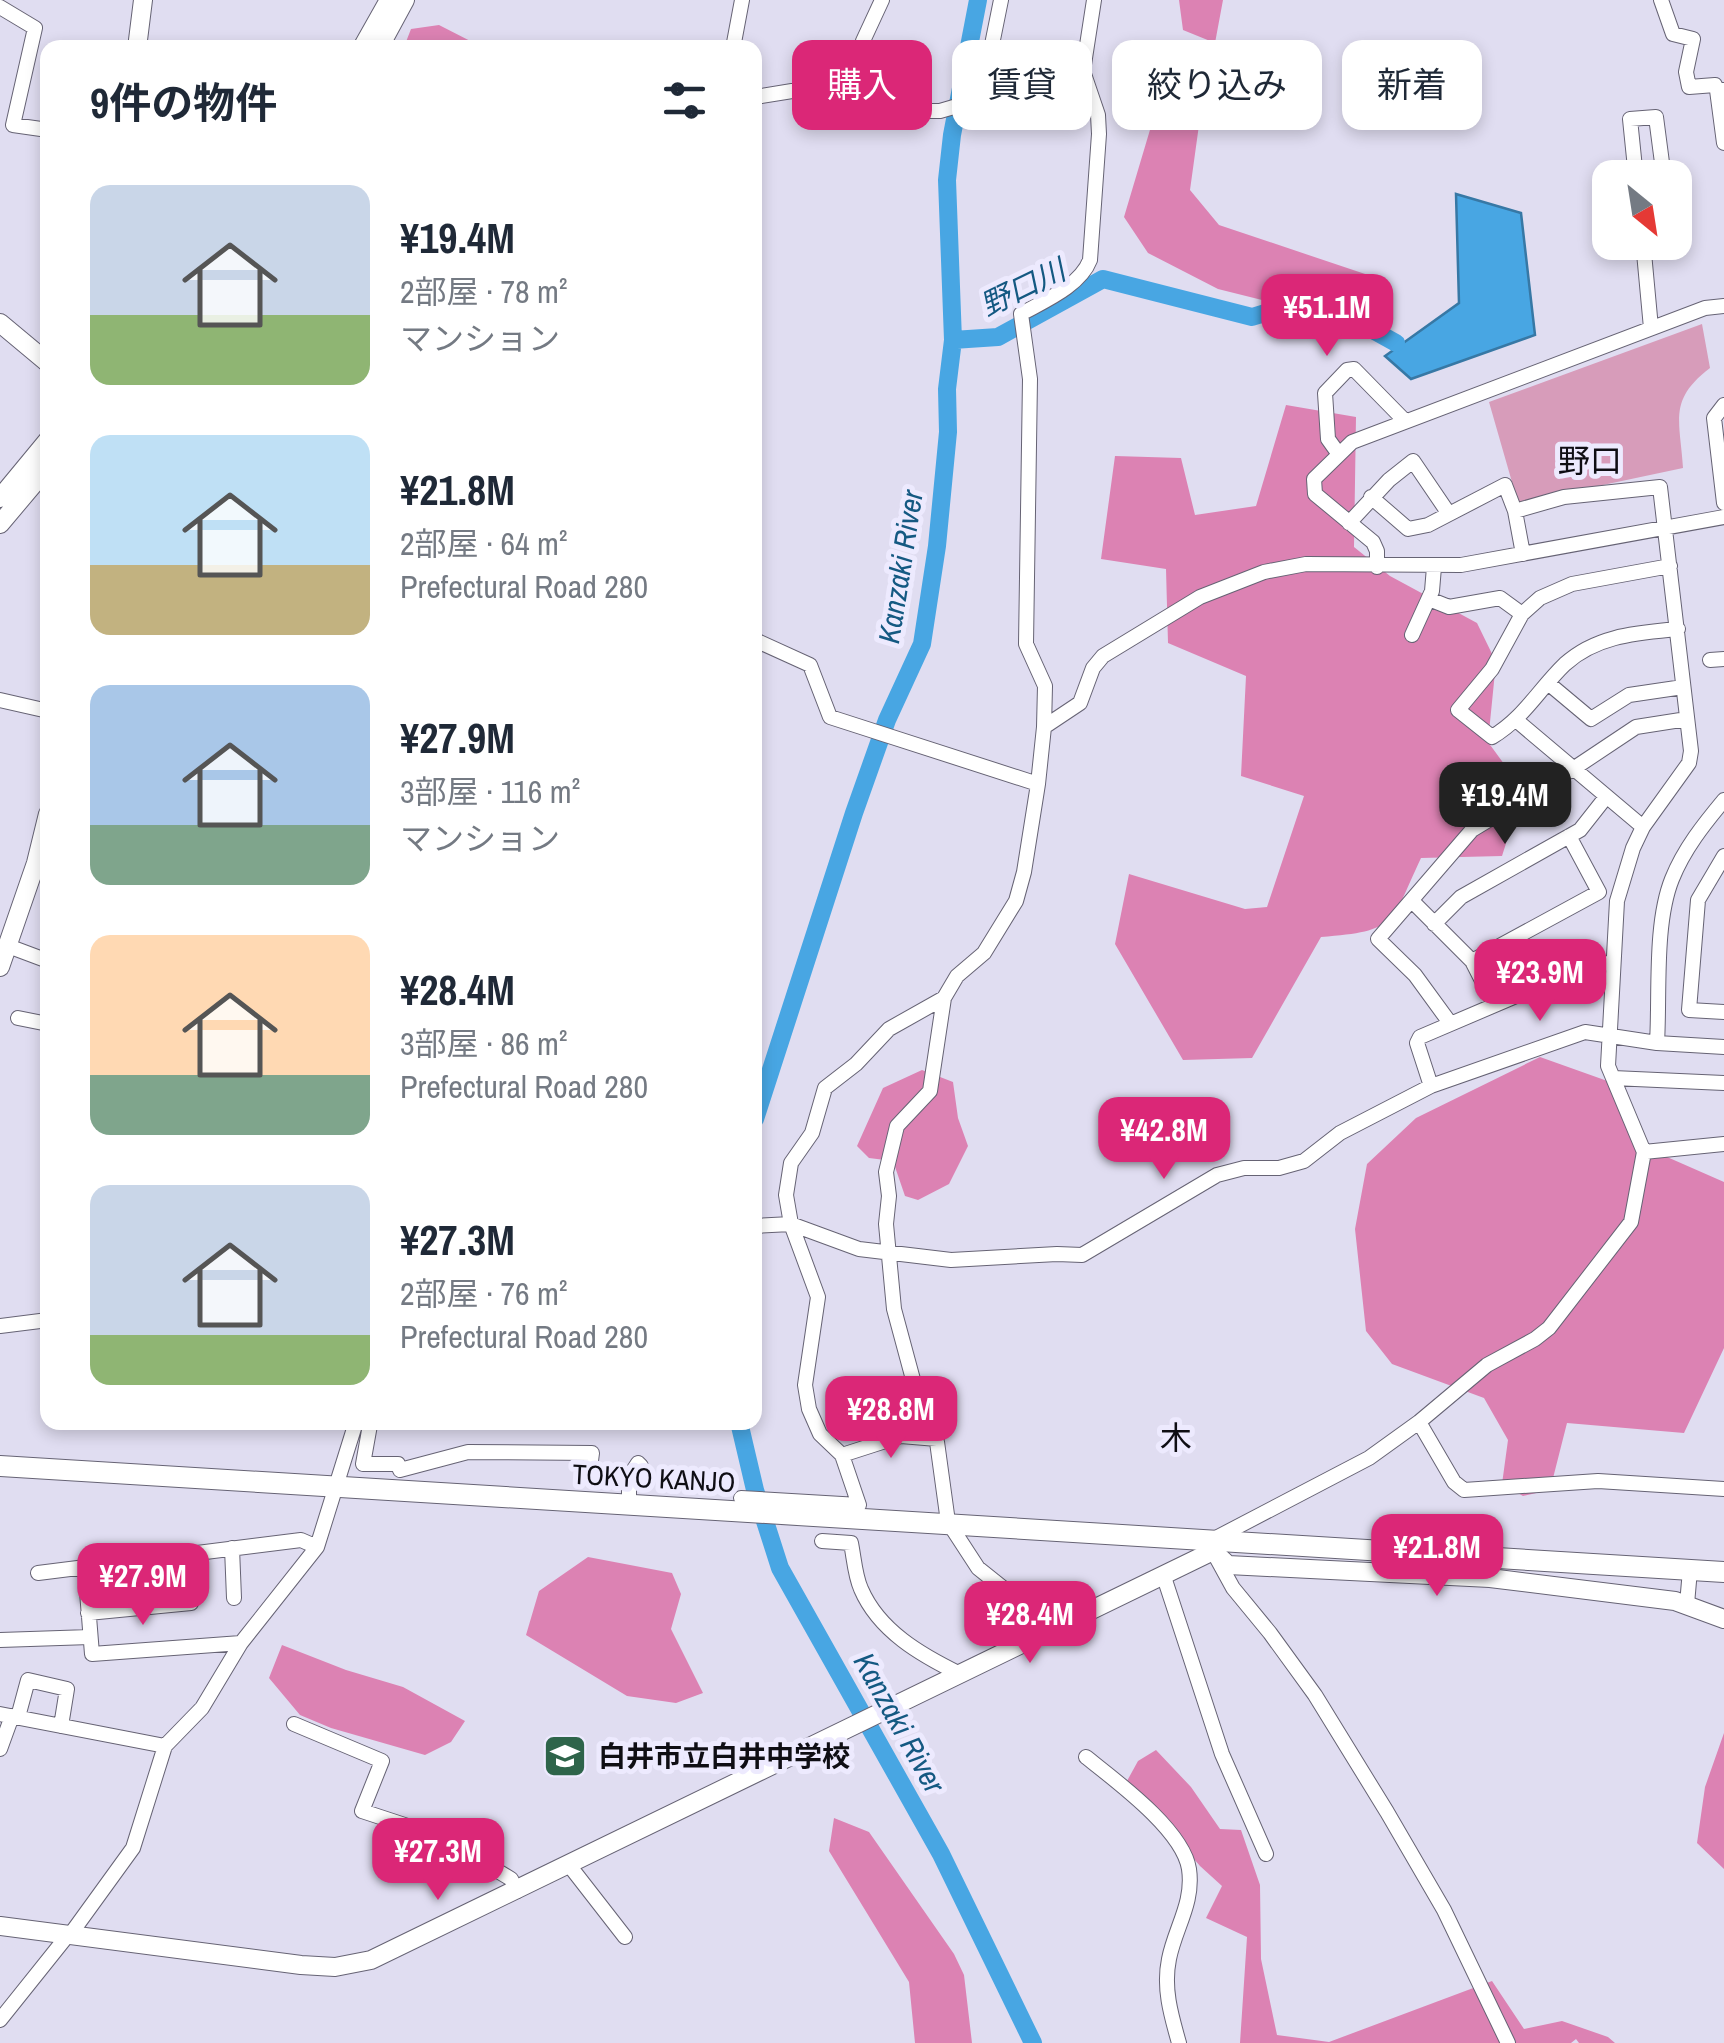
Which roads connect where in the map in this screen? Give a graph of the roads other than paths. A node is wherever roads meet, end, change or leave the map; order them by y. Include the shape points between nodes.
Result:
1 (143, 0) edge
2 (390, 0) edge
3 (405, 0) edge
4 (742, 0) edge
5 (882, 0) edge
6 (1001, 0) edge
7 (1094, 0) edge
8 (1661, 0) edge
9 (0, 7) edge
10 (138, 40) edge
11 (367, 40) edge
12 (384, 40) edge
13 (734, 40) edge
14 (864, 40) edge
15 (993, 40) edge
16 (1088, 40) edge
17 (1721, 90) edge
18 (792, 92) edge
19 (762, 97) edge
20 (1092, 98) edge
21 (40, 129) edge
22 (1724, 143) edge
23 (1634, 160) edge
24 (1662, 160) edge
25 (1645, 260) edge
26 (1724, 306) edge
27 (0, 308) edge
28 (0, 323) edge
29 (1651, 328) junction
30 (40, 340) edge
31 (40, 356) edge
32 (1724, 405) edge
33 (1404, 420) junction
34 (40, 450) edge
35 (1338, 453) junction
36 (1723, 474) edge
37 (40, 476) edge
38 (1371, 497) junction
39 (0, 498) edge
40 (1724, 503) edge
41 (1515, 511) junction
42 (1449, 514) junction
43 (1724, 517) edge
44 (1349, 522) junction
45 (0, 524) edge
46 (1666, 528) junction
47 (1523, 554) junction
48 (1670, 566) junction
49 (1377, 567) junction
50 (1434, 567) junction
51 (1429, 599) junction
52 (1522, 614) junction
53 (1678, 629) junction
54 (1412, 635) dead end
55 (762, 643) edge
56 (1548, 683) junction
57 (1684, 686) junction
58 (0, 700) edge
59 (40, 709) edge
60 (1687, 719) junction
61 (1516, 720) junction
62 (1044, 727) junction
63 (1573, 769) junction
64 (1038, 784) junction
65 (1606, 796) junction
66 (1724, 800) edge
67 (1718, 819) edge
68 (1643, 827) junction
69 (1568, 836) junction
70 (40, 847) edge
71 (1724, 856) edge
72 (1413, 902) junction
73 (1434, 924) junction
74 (8, 946) junction
75 (40, 958) edge
76 (1472, 961) junction
77 (1612, 964) junction
78 (0, 968) edge
79 (944, 998) junction
80 (1494, 1004) junction
81 (1724, 1012) edge
82 (18, 1018) dead end
83 (40, 1022) edge
84 (1450, 1023) junction
85 (1608, 1036) junction
86 (1658, 1043) junction
87 (1724, 1047) edge
88 (1613, 1078) junction
89 (1724, 1083) edge
90 (1431, 1086) junction
91 (1724, 1144) edge
92 (1644, 1152) junction
93 (791, 1224) junction
94 (762, 1226) edge
95 (890, 1252) junction
96 (40, 1321) edge
97 (0, 1326) edge
98 (1419, 1422) junction
99 (355, 1430) edge
100 (369, 1430) edge
101 (936, 1439) junction
102 (842, 1455) junction
103 (0, 1466) edge
104 (0, 1479) edge
105 (1724, 1489) edge
106 (334, 1493) junction
107 (629, 1504) junction
108 (743, 1511) junction
109 (778, 1513) junction
110 (952, 1530) junction
111 (822, 1540) dead end
112 (1214, 1545) junction
113 (317, 1546) junction
114 (232, 1548) junction
115 (187, 1554) junction
116 (85, 1567) junction
117 (1724, 1572) edge
118 (38, 1573) dead end
119 (1163, 1574) junction
120 (1689, 1575) junction
121 (1724, 1582) edge
122 (234, 1598) dead end
123 (1686, 1604) junction
124 (88, 1612) junction
125 (1724, 1619) edge
126 (1053, 1628) junction
127 (90, 1637) junction
128 (0, 1640) edge
129 (241, 1644) junction
130 (960, 1674) junction
131 (10, 1716) edge
132 (294, 1724) dead end
133 (60, 1726) junction
134 (166, 1746) junction
135 (0, 1748) edge
136 (1086, 1757) dead end
137 (1266, 1854) dead end
138 (569, 1865) junction
139 (517, 1891) junction
140 (0, 1926) edge
141 (69, 1935) junction
142 (624, 1937) dead end
143 (0, 2020) edge
144 (1178, 2043) edge
145 (1508, 2043) edge

1 - 10 main road
2 - 11 main road
3 - 12 main road
4 - 13 street
5 - 14 street
6 - 15 street
7 - 16 street
8 - 17 street via 1673,34 1692,38 1690,87
9 - 21 street via 35,28 13,125
17 - 22 street
18 - 19 street
20 - 62 street via 1100,134 1088,266 1021,314 1030,380 1026,644 1045,686
23 - 24 street via 1630,119 1656,117
25 - 29 street
26 - 29 street
27 - 30 main road
28 - 31 main road
29 - 33 street
32 - 36 street via 1714,418
33 - 35 street
33 - 35 street via 1354,368 1347,370 1324,393 1328,440
34 - 39 main road
35 - 44 street via 1314,479 1315,494
36 - 40 street
37 - 45 main road
38 - 42 street via 1408,528
38 - 42 street via 1412,461
38 - 44 street
41 - 42 street via 1506,485
41 - 46 street via 1564,497 1660,487
41 - 47 street
43 - 46 street
44 - 49 street via 1372,542
46 - 47 street
46 - 48 street
47 - 50 street
48 - 52 street via 1572,584
48 - 53 street
49 - 50 street
49 - 62 street via 1322,564 1238,581 1103,656 1080,703
50 - 51 street
51 - 52 street via 1449,606 1500,598
51 - 54 street
52 - 61 street via 1492,669 1458,710 1492,737
53 - 56 street via 1604,640
53 - 57 street
55 - 64 street via 805,661 830,716
56 - 57 street via 1591,719 1630,695
56 - 61 street
57 - 60 street
58 - 59 street
60 - 63 street via 1636,727
60 - 68 street via 1689,763
61 - 63 street
62 - 64 street
63 - 65 street
63 - 72 street via 1472,830
64 - 79 street via 1016,901 984,954 957,976
65 - 68 street
65 - 69 street
66 - 67 street
67 - 86 street via 1687,848 1669,890
68 - 77 street via 1621,880
69 - 73 street via 1461,897
69 - 76 street via 1599,892
70 - 74 main road
71 - 81 street via 1698,900 1689,1010
72 - 73 street
72 - 84 street via 1378,938
73 - 76 street
74 - 75 street
74 - 78 main road
76 - 80 street
77 - 80 street via 1591,964
77 - 85 street
79 - 93 street via 889,1029 825,1088 812,1132 791,1163
79 - 95 street via 930,1091 897,1126 886,1172
80 - 84 street
82 - 83 street
84 - 90 street via 1420,1036 1417,1044
85 - 86 street
85 - 88 street
85 - 90 street via 1584,1032
86 - 87 street
88 - 89 street
88 - 92 street
90 - 95 street via 1340,1133 1304,1160 1217,1175 1082,1256 951,1260
91 - 92 street
92 - 98 street via 1631,1222 1549,1328 1488,1364
93 - 94 street
93 - 95 street via 859,1249
93 - 102 street via 818,1297 805,1385 808,1409 820,1434
95 - 101 street via 894,1309 910,1375 934,1420
96 - 97 street
98 - 105 street via 1464,1490 1598,1481
98 - 112 street
99 - 106 street
100 - 107 street via 363,1464 398,1464 400,1470 468,1452 592,1454 589,1476 629,1477 638,1464
101 - 102 street via 901,1436
101 - 110 street
102 - 109 street via 859,1506
103 - 106 highway, TOKYO KANJO
104 - 106 highway, TOKYO KANJO
106 - 107 highway, TOKYO KANJO
106 - 108 highway, TOKYO KANJO
106 - 113 street
107 - 108 highway, TOKYO KANJO
108 - 109 highway, TOKYO KANJO
109 - 110 highway, TOKYO KANJO
110 - 112 highway, TOKYO KANJO
110 - 126 street via 978,1568
111 - 130 street via 852,1543 870,1604 916,1652
112 - 119 main road
112 - 120 highway, TOKYO KANJO
112 - 123 main road via 1228,1565 1490,1578
112 - 145 street via 1233,1588 1315,1695 1388,1812
113 - 114 street via 301,1540
113 - 129 street
114 - 115 street
114 - 122 street
115 - 116 street
115 - 124 street via 191,1603
116 - 118 street
116 - 124 street
117 - 120 highway, TOKYO KANJO
119 - 126 main road
119 - 137 street via 1222,1754
120 - 121 highway, TOKYO KANJO
120 - 123 street
123 - 125 main road
124 - 127 street
126 - 130 main road
127 - 128 street
127 - 129 street via 92,1654
129 - 134 street via 202,1708
130 - 138 main road
131 - 133 street
131 - 133 street via 28,1680 67,1688
131 - 135 street
132 - 139 street via 382,1760 362,1811 441,1837 511,1879
133 - 134 street
134 - 141 street via 133,1848
136 - 144 street via 1147,1809 1186,1858 1186,1912 1166,1977
138 - 139 main road
138 - 142 street
139 - 141 main road via 388,1953 335,1967
140 - 141 main road
141 - 143 street

